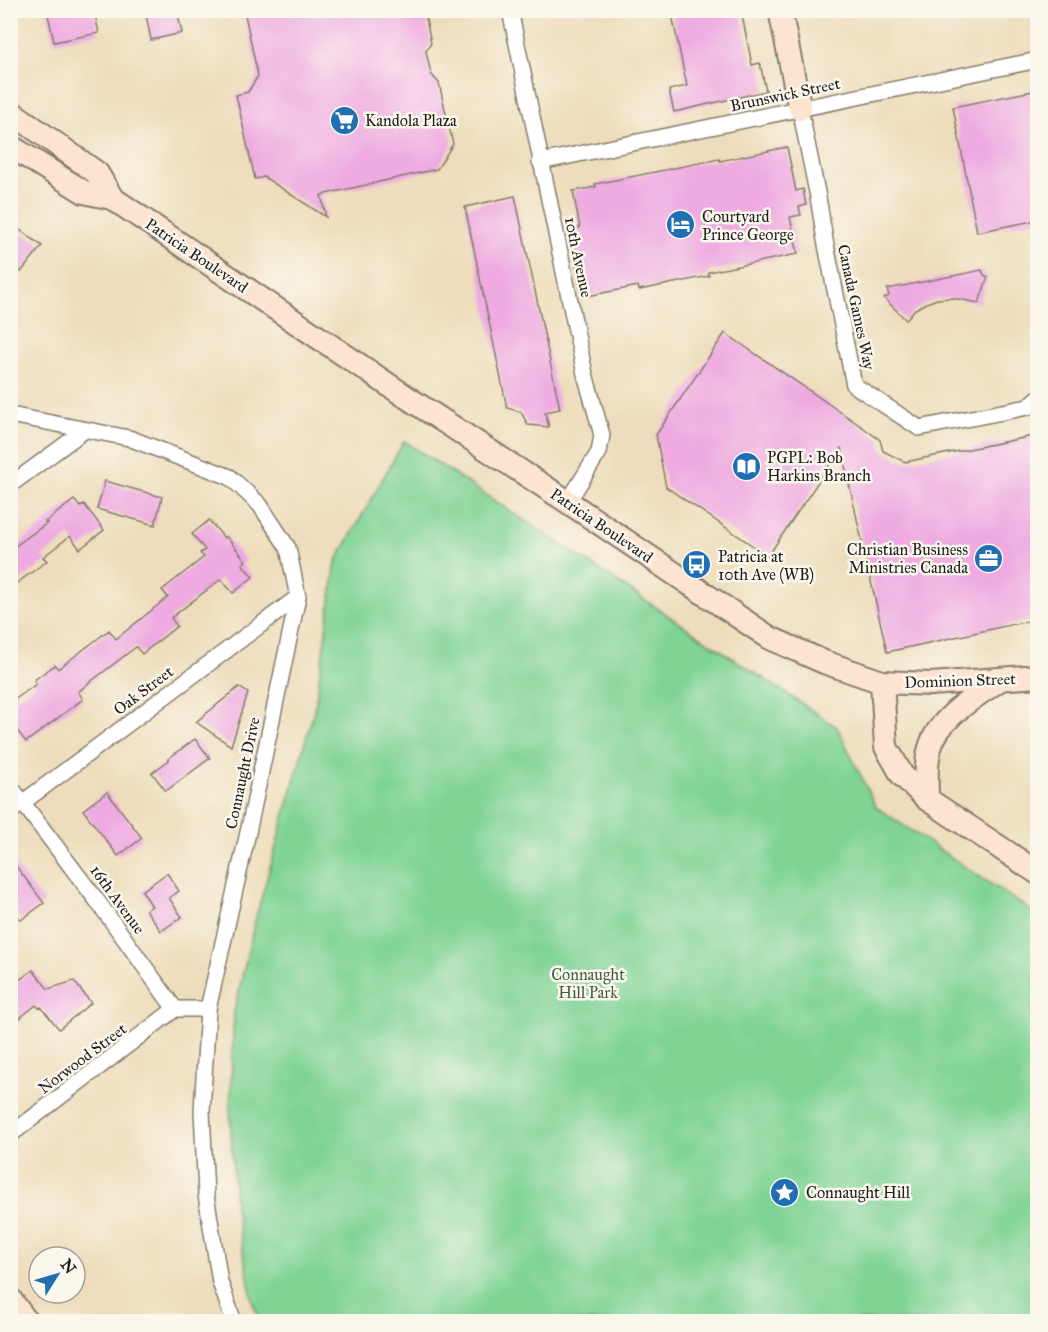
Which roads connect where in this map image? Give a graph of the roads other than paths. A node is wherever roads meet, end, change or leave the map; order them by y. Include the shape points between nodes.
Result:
1 (510, 10) edge
2 (780, 10) edge
3 (1038, 60) edge
4 (800, 109) junction
5 (10, 111) edge
6 (10, 146) edge
7 (540, 162) junction
8 (112, 198) junction
9 (1038, 398) edge
10 (10, 416) edge
11 (85, 430) junction
12 (10, 485) edge
13 (568, 502) junction
14 (298, 597) junction
15 (1038, 676) edge
16 (999, 680) junction
17 (882, 682) junction
18 (10, 786) edge
19 (927, 799) junction
20 (23, 803) junction
21 (10, 812) edge
22 (1038, 873) edge
23 (175, 1009) junction
24 (208, 1009) junction
25 (10, 1135) edge
26 (10, 1299) edge
27 (27, 1322) edge
28 (234, 1322) edge

1 - 7 street, 10th Avenue
2 - 4 main road
3 - 4 street, Brunswick Street
4 - 7 street, Brunswick Street
4 - 9 street, Canada Games Way via 854,385 919,428 1028,407
5 - 8 main road, Patricia Boulevard via 97,173
6 - 8 main road, Patricia Boulevard via 84,192
7 - 13 street, 10th Avenue via 585,374 602,435 599,452
8 - 13 main road, Patricia Boulevard
10 - 11 street, Connaught Drive
11 - 12 street
11 - 14 street, Connaught Drive via 129,438 230,477 261,505 288,548
13 - 17 main road, Patricia Boulevard via 770,638
14 - 20 street, Oak Street
14 - 24 street, Connaught Drive
15 - 16 main road, Dominion Street
16 - 17 main road, Dominion Street
16 - 19 main road via 963,705 938,730 927,763
17 - 19 main road via 886,747 902,775
18 - 20 street, 16th Avenue
19 - 22 main road
20 - 21 street, Oak Street
20 - 23 street, 16th Avenue
23 - 24 street
23 - 25 street, Norwood Street
24 - 28 street, Connaught Drive via 202,1111 206,1195 220,1282
26 - 27 main road

